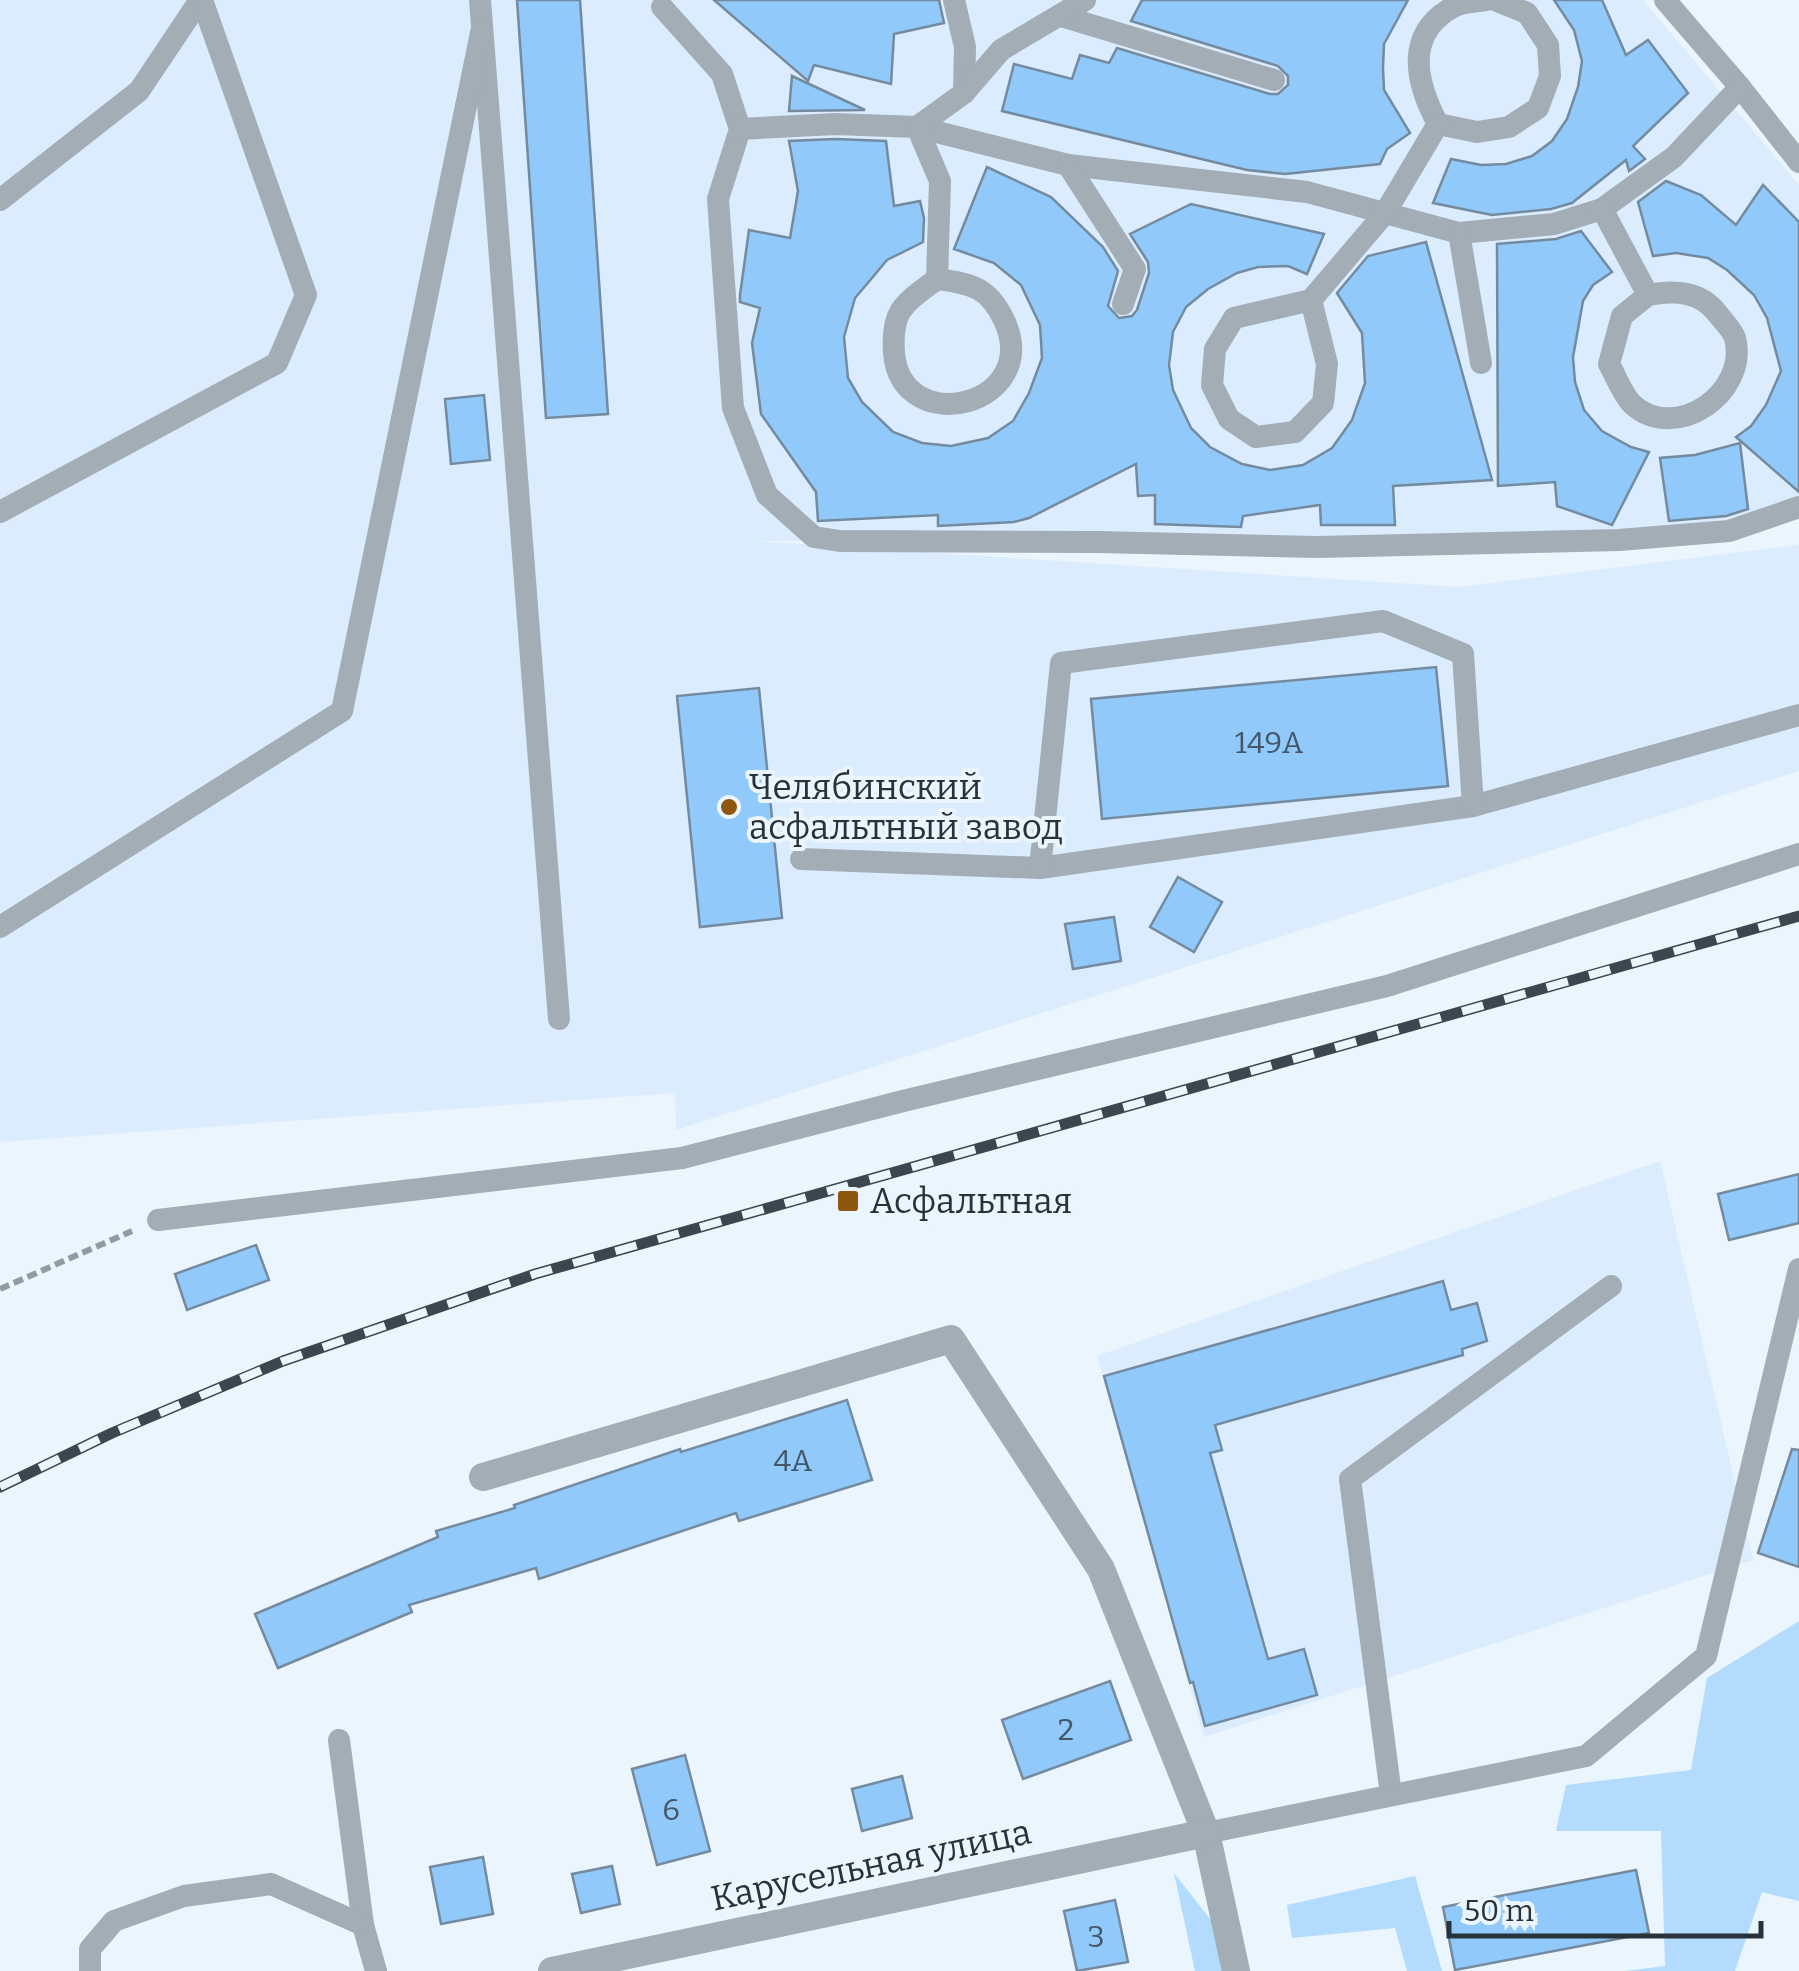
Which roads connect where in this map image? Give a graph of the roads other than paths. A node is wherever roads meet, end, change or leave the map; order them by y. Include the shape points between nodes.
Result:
1 (201, 0) edge
2 (480, 0) edge
3 (954, 0) edge
4 (1085, 0) edge
5 (1486, 0) edge
6 (1494, 0) edge
7 (1665, 0) edge
8 (662, 7) dead end
9 (1061, 16) junction
10 (482, 28) junction
11 (1274, 80) dead end
12 (1740, 86) junction
13 (964, 93) junction
14 (1438, 124) junction
15 (917, 126) junction
16 (740, 129) junction
17 (1799, 162) edge
18 (1068, 165) junction
19 (0, 200) edge
20 (1602, 209) junction
21 (1384, 213) junction
22 (1459, 233) junction
23 (936, 280) junction
24 (1648, 296) junction
25 (1311, 300) junction
26 (1122, 304) dead end
27 (1481, 364) dead end
28 (1799, 507) edge
29 (0, 512) edge
30 (1799, 714) edge
31 (1474, 806) junction
32 (1799, 854) edge
33 (801, 859) dead end
34 (1040, 868) junction
35 (0, 928) edge
36 (559, 1019) dead end
37 (158, 1220) road end
38 (1799, 1269) edge
39 (1611, 1286) dead end
40 (483, 1477) dead end
41 (339, 1740) dead end
42 (1390, 1795) junction
43 (1206, 1832) junction
44 (362, 1925) junction
45 (90, 1971) edge
46 (376, 1971) edge
47 (552, 1971) edge
48 (1236, 1971) edge

1 - 19 lane via 138,90
1 - 29 lane via 306,295 277,363
2 - 10 lane
3 - 13 lane
4 - 9 lane
5 - 14 lane via 1456,6 1429,28 1416,57 1423,96
6 - 14 lane via 1527,13 1548,45 1550,76 1538,108 1509,127 1477,132
7 - 12 lane
8 - 16 lane via 722,74
9 - 11 lane
9 - 13 lane via 1001,50
10 - 35 lane via 342,711
10 - 36 lane
12 - 17 lane
12 - 20 lane via 1674,157
13 - 15 lane
14 - 21 lane
15 - 16 lane
15 - 18 lane
15 - 23 lane via 940,181
16 - 28 lane via 718,199 733,408 768,495 814,537 1318,547 1620,540 1729,531
18 - 21 lane via 1307,192
18 - 26 lane via 1134,269
20 - 22 lane via 1554,224
20 - 24 lane
21 - 22 lane
21 - 25 lane
22 - 27 lane
23 - 23 lane via 900,308 893,333 896,369 910,392 933,403 972,402 996,388 1011,360 1010,333 996,304 973,284
24 - 24 lane via 1672,290 1707,300 1734,336 1736,366 1725,394 1682,419 1648,415 1630,402 1609,364 1622,316
25 - 25 lane via 1234,318 1215,349 1212,385 1229,420 1256,438 1295,432 1323,404 1327,364
30 - 31 lane
31 - 34 lane
31 - 34 lane via 1464,654 1384,621 1061,663
32 - 37 lane via 1387,986 682,1158
33 - 34 lane
38 - 42 lane via 1706,1656 1586,1756
39 - 42 lane via 1350,1479
40 - 43 street via 951,1338 1101,1569
41 - 44 lane
42 - 43 lane
43 - 47 street, Карусельная улица
43 - 48 street
44 - 45 lane via 271,1884 184,1896 114,1921 90,1949
44 - 46 lane

